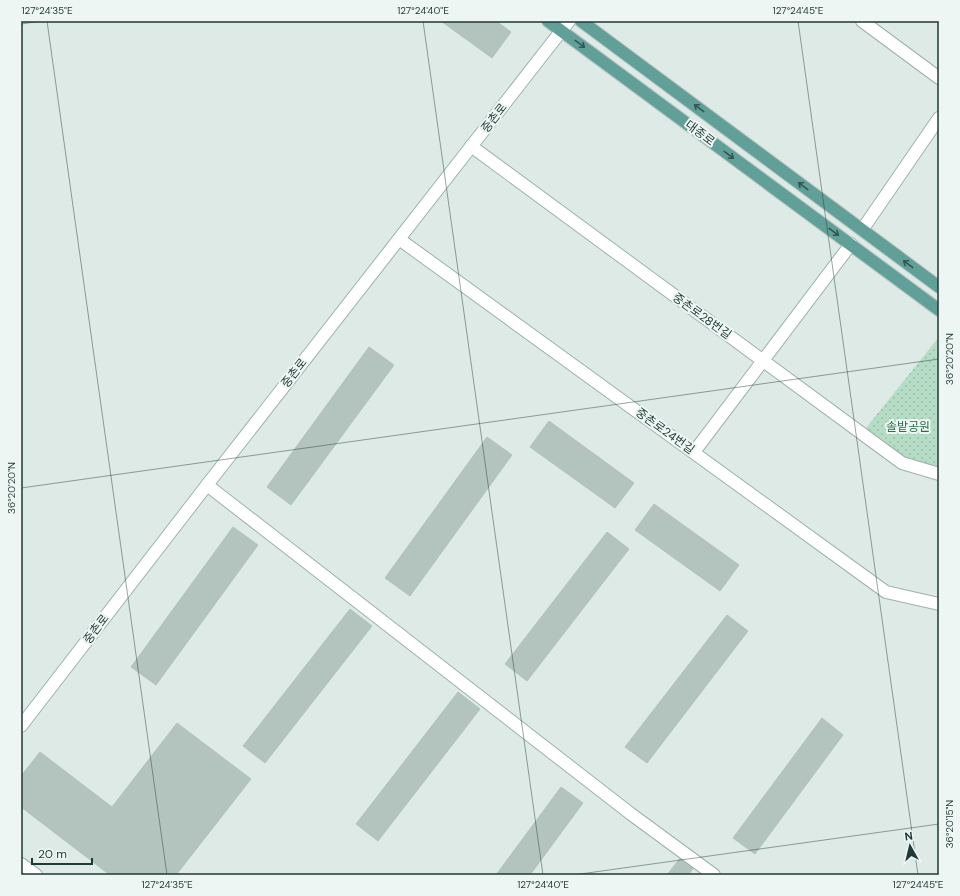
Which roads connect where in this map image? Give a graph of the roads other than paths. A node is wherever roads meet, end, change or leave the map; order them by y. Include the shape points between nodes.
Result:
1 (548, 21) edge
2 (569, 21) edge
3 (581, 21) edge
4 (862, 21) edge
5 (562, 31) junction
6 (939, 78) edge
7 (939, 118) edge
8 (471, 146) junction
9 (862, 230) junction
10 (399, 239) junction
11 (850, 244) junction
12 (939, 287) edge
13 (939, 310) edge
14 (763, 360) junction
15 (694, 452) junction
16 (939, 474) edge
17 (207, 485) junction
18 (939, 604) edge
19 (21, 726) edge
20 (21, 864) edge
21 (36, 875) edge
22 (714, 875) edge

1 - 5 main road, 대종로
2 - 5 street, 중촌로
9 -> 3 main road, 대종로
4 - 6 street
5 - 8 street, 중촌로
5 -> 11 main road, 대종로
7 - 9 street
8 - 10 street, 중촌로
8 - 14 street, 중촌로28번길
12 -> 9 main road, 대종로
10 - 15 street, 중촌로24번길
10 - 17 street, 중촌로
11 - 13 main road, 대종로
11 - 14 street
14 - 15 street
14 - 16 street, 중촌로28번길 via 902,463
15 - 18 street, 중촌로24번길 via 886,592
17 - 19 street, 중촌로
17 - 22 street via 631,814
20 - 21 street

